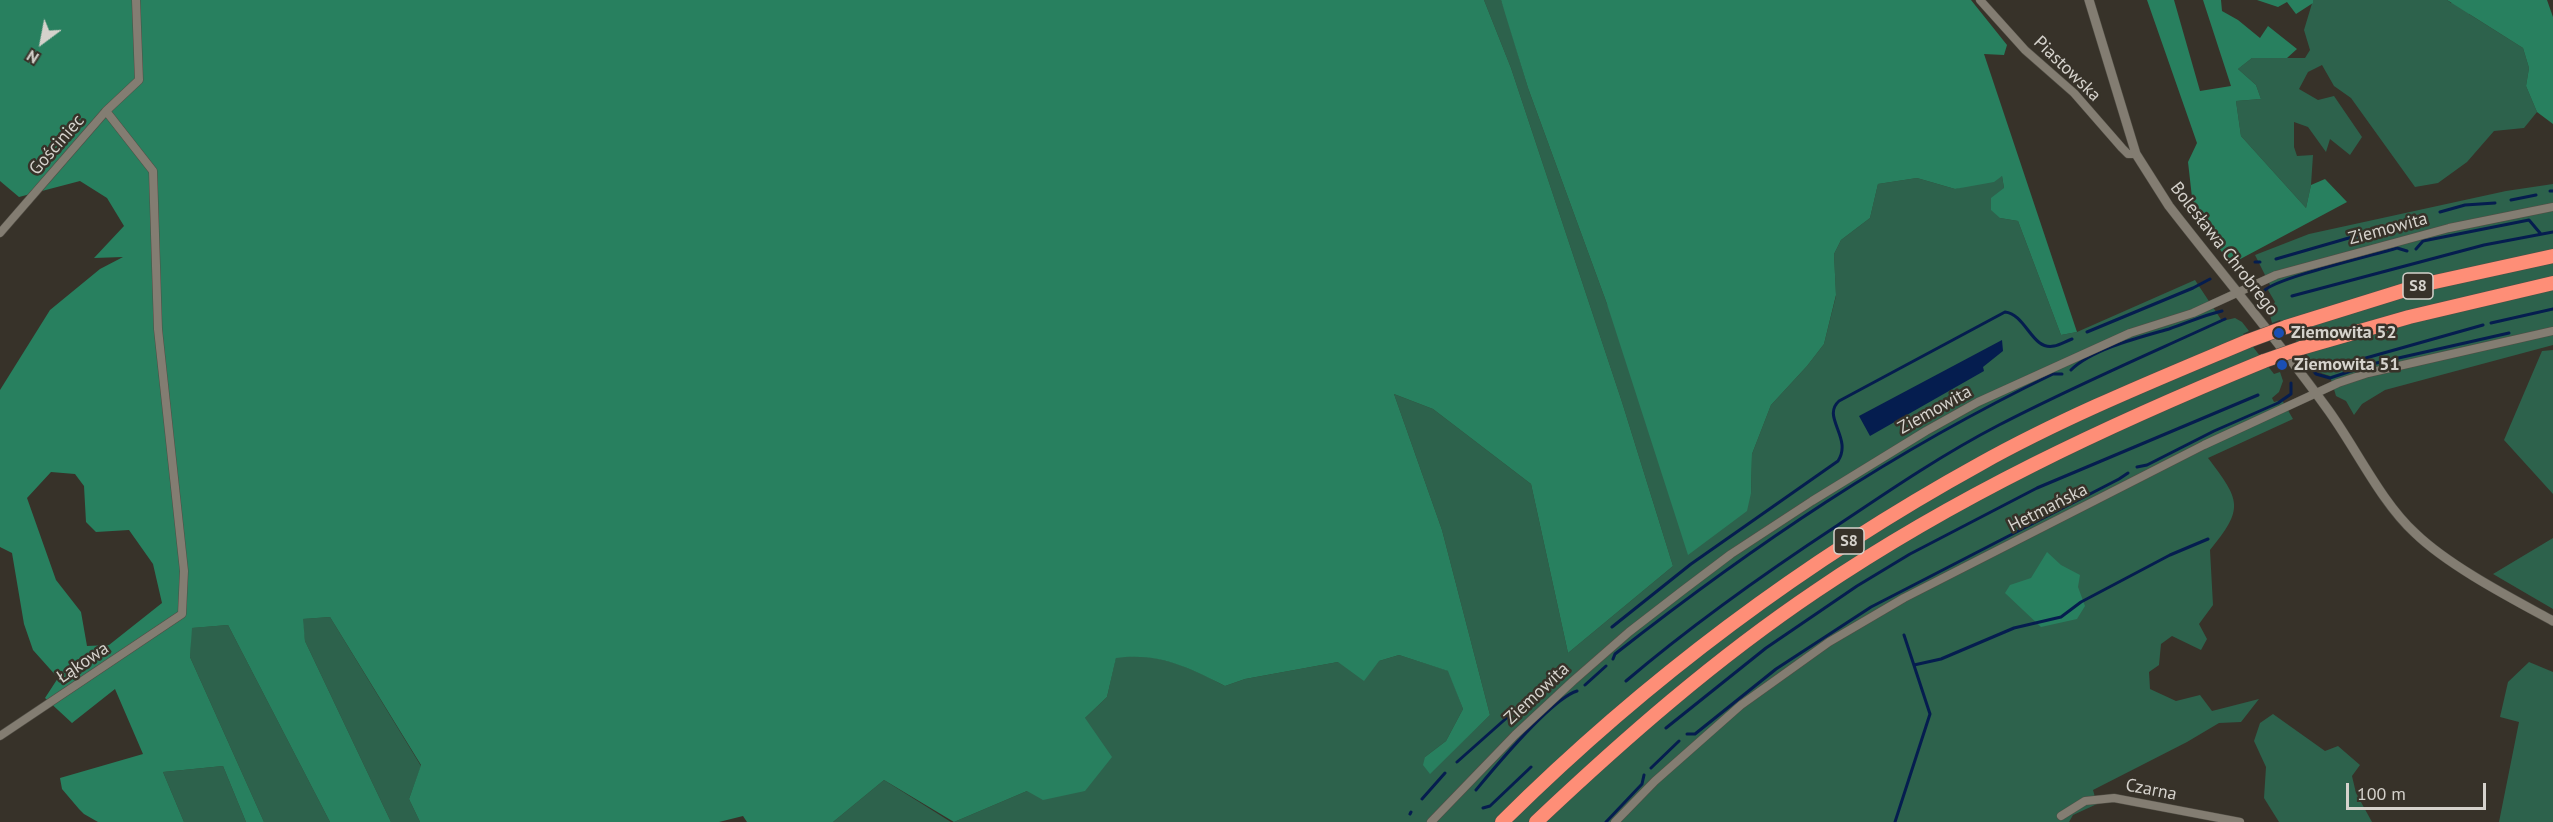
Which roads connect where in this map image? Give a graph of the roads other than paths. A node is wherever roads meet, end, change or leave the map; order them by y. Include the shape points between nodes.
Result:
1 (136, 0) edge
2 (1980, 0) edge
3 (2089, 0) edge
4 (105, 111) junction
5 (2136, 154) junction
6 (2553, 207) edge
7 (0, 233) edge
8 (2553, 256) edge
9 (2553, 283) edge
10 (2236, 292) junction
11 (2553, 331) edge
12 (2316, 393) junction
13 (2553, 621) edge
14 (0, 736) edge
15 (2061, 816) dead end
16 (1431, 822) edge
17 (1502, 822) edge
18 (1536, 822) edge
19 (1615, 822) edge
20 (2240, 822) edge

1 - 4 street, Gościniec via 139,80
2 - 5 street, Piastowska via 2025,50 2074,93 2128,154
3 - 5 street, Bolesława Chrobrego
4 - 7 street, Gościniec
4 - 14 street, Łąkowa via 153,171 158,329 184,571 182,614
5 - 10 street, Bolesława Chrobrego via 2169,206
6 - 10 street, Ziemowita via 2393,243 2276,275
8 - 17 highway, S8, bridge via 2421,285 2286,327 2039,433 1981,463 1860,534 1766,598 1610,720
9 - 18 highway, S8, bridge via 2409,317 2264,361 2154,406 2000,480 1817,590 1733,650 1628,736
10 - 12 street, Bolesława Chrobrego
10 - 16 street, Ziemowita via 2193,313 2119,337 1978,402 1740,549 1603,654 1515,735
11 - 12 street, Hetmańska via 2368,373
12 - 13 street, Bolesława Chrobrego via 2412,531 2458,565
12 - 19 street, Hetmańska via 2138,479 1848,630 1741,705
15 - 20 street, Czarna via 2085,801 2114,798

